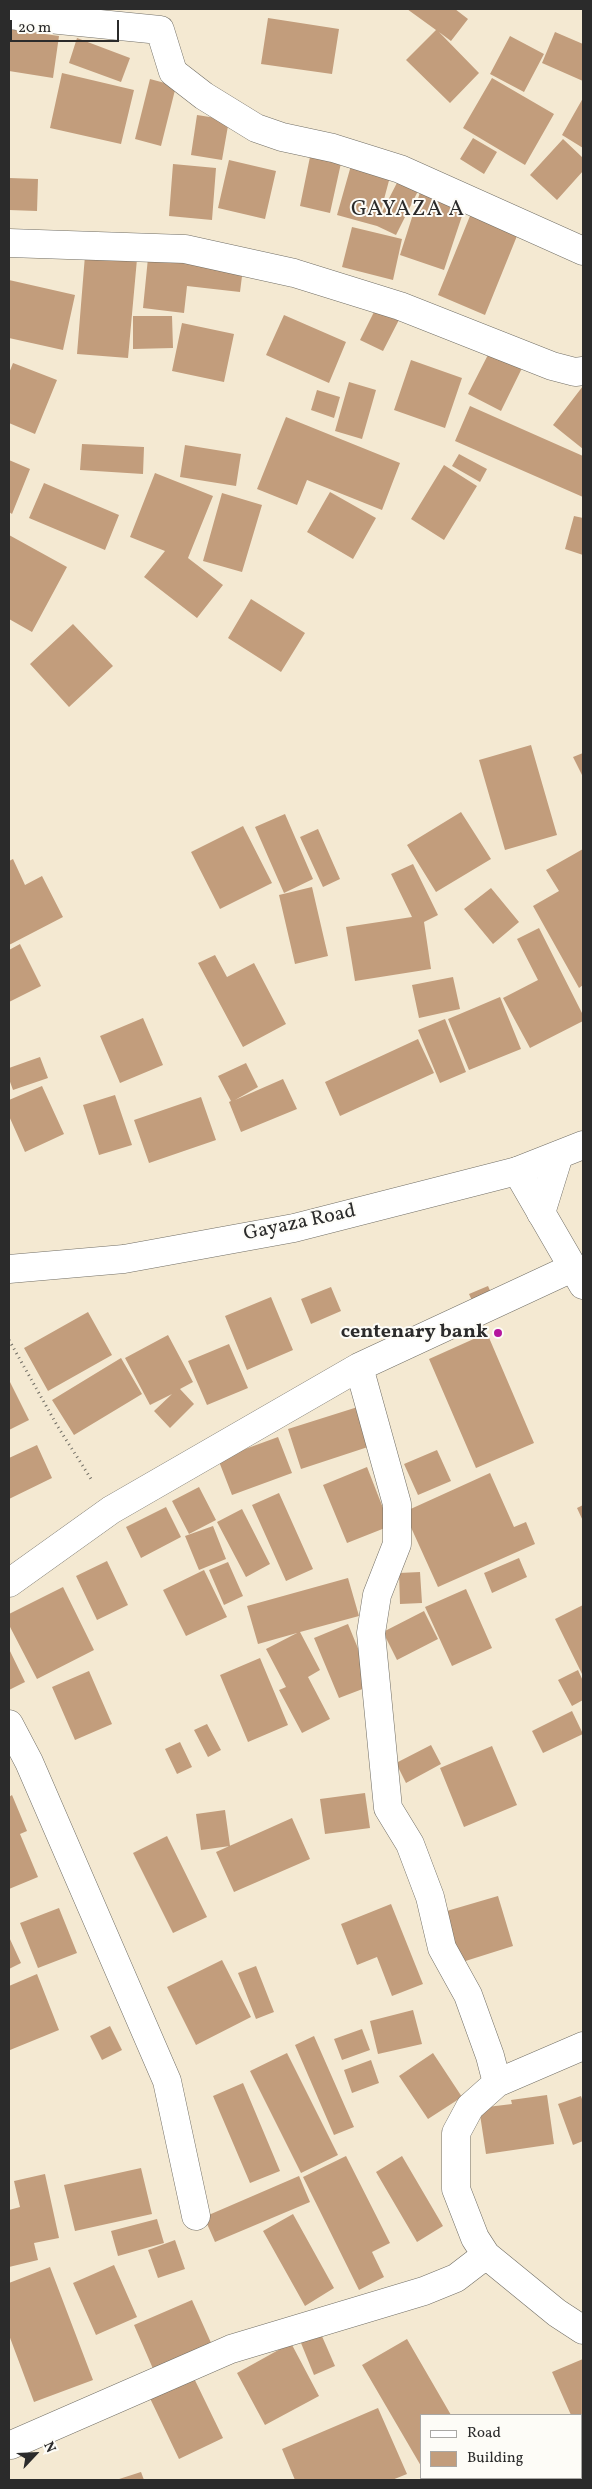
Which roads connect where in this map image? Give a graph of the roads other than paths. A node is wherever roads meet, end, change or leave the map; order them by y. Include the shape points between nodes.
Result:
1 (9, 15) edge
2 (9, 244) edge
3 (583, 251) edge
4 (583, 371) edge
5 (571, 1150) edge
6 (517, 1171) junction
7 (541, 1213) junction
8 (9, 1269) edge
9 (578, 1276) edge
10 (359, 1367) junction
11 (9, 1583) edge
12 (9, 1724) edge
13 (583, 2046) edge
14 (497, 2083) junction
15 (196, 2216) dead end
16 (486, 2255) junction
17 (583, 2330) edge
18 (11, 2445) dead end

1 - 3 street via 160,30 173,72 204,96 256,128 400,169
2 - 4 street via 185,249 294,273 400,306 552,366
5 - 6 street, Gayaza Road
5 - 7 street
6 - 7 street
6 - 8 street, Gayaza Road via 294,1228 124,1259
7 - 9 street
9 - 10 street
10 - 11 street via 111,1510
10 - 14 street via 397,1504 396,1544 378,1595 371,1632 388,1808 410,1844 430,1897 442,1948 468,1995
12 - 15 street via 33,1770 167,2082
13 - 14 street
14 - 16 street via 470,2107 456,2134 456,2189 475,2238
16 - 17 street
16 - 18 street via 456,2278 424,2291 231,2349

